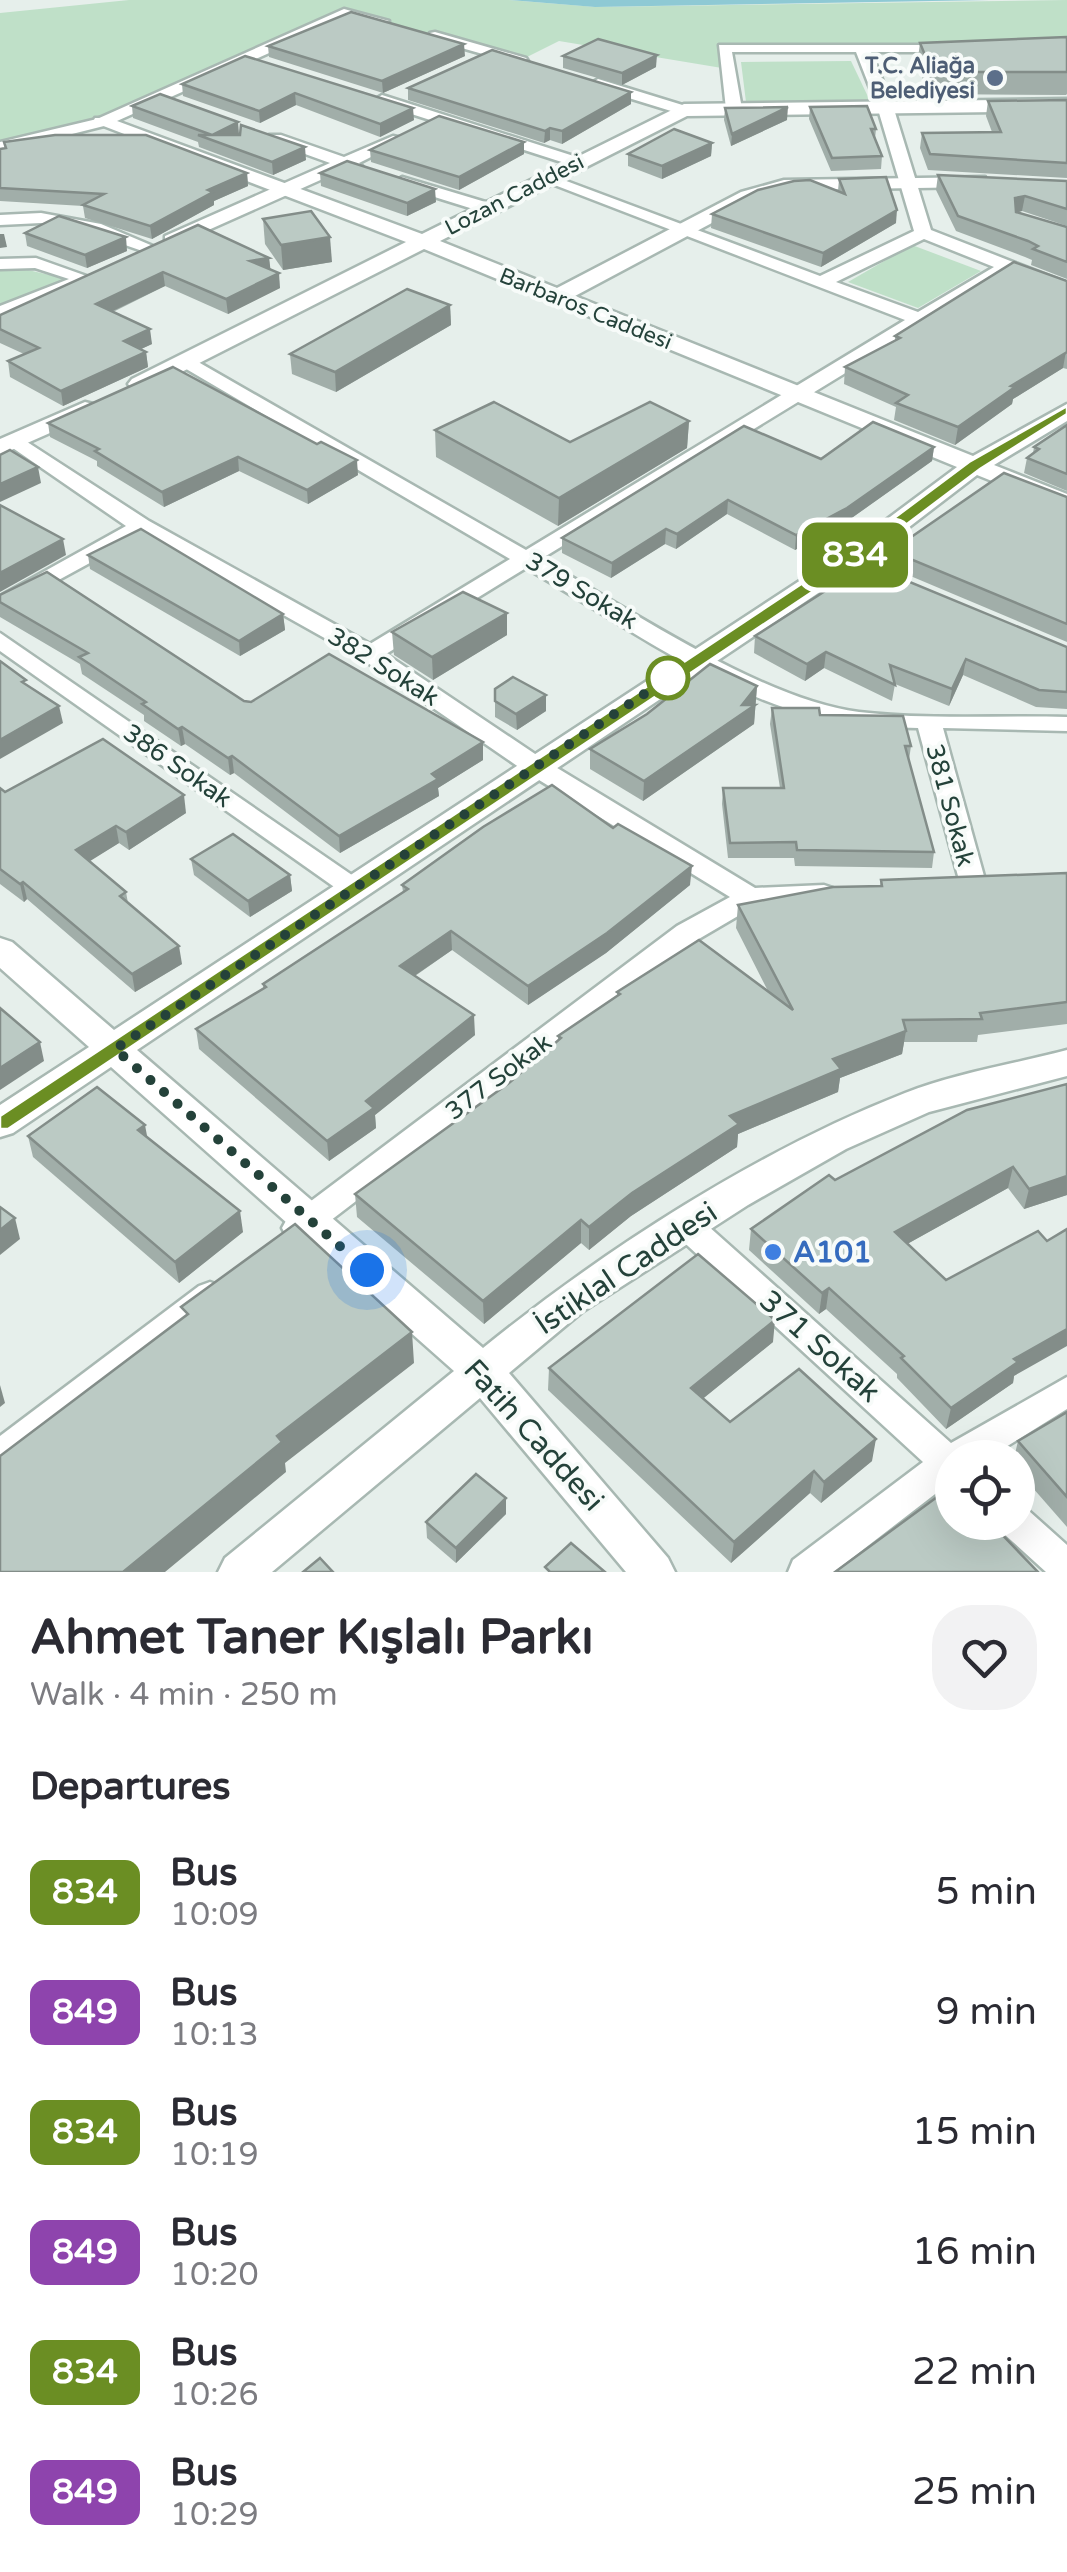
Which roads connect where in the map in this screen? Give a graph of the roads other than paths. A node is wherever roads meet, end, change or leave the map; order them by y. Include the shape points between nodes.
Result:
1 (862, 48) junction
2 (968, 48) edge
3 (492, 53) junction
4 (244, 58) junction
5 (474, 61) edge
6 (262, 64) edge
7 (537, 66) edge
8 (574, 77) edge
9 (403, 93) dead end
10 (157, 95) junction
11 (368, 96) edge
12 (386, 101) junction
13 (1067, 105) edge
14 (886, 106) junction
15 (192, 108) edge
16 (734, 109) junction
17 (684, 110) junction
18 (439, 118) junction
19 (102, 122) junction
20 (261, 133) edge
21 (0, 147) edge
22 (577, 162) junction
23 (364, 170) junction
24 (548, 178) junction
25 (910, 179) junction
26 (994, 182) edge
27 (285, 189) junction
28 (486, 208) junction
29 (0, 220) edge
30 (689, 229) junction
31 (923, 233) junction
32 (422, 240) junction
33 (0, 264) edge
34 (1009, 265) junction
35 (825, 280) junction
36 (1067, 289) edge
37 (558, 296) junction
38 (0, 312) edge
39 (919, 319) junction
40 (186, 362) junction
41 (794, 394) junction
42 (1067, 411) edge
43 (7, 444) edge
44 (974, 466) junction
45 (1067, 503) edge
46 (141, 526) junction
47 (527, 557) junction
48 (0, 605) edge
49 (0, 640) edge
50 (370, 654) junction
51 (699, 659) junction
52 (929, 723) junction
53 (1067, 724) edge
54 (535, 766) junction
55 (1011, 884) edge
56 (974, 887) junction
57 (937, 888) edge
58 (356, 890) junction
59 (862, 892) edge
60 (750, 897) junction
61 (0, 950) edge
62 (115, 1049) junction
63 (1067, 1063) edge
64 (0, 1123) edge
65 (309, 1220) junction
66 (686, 1226) junction
67 (278, 1244) edge
68 (232, 1279) edge
69 (483, 1372) junction
70 (1067, 1392) edge
71 (989, 1440) edge
72 (935, 1446) edge
73 (0, 1456) edge
74 (935, 1475) edge
75 (1035, 1539) edge
76 (1067, 1568) edge
77 (240, 1572) edge
78 (652, 1572) edge
79 (806, 1572) edge

1 - 2 street
1 - 14 street
1 - 16 street via 724,48
3 - 4 street via 349,12
3 - 5 street
3 - 7 street
4 - 6 street
4 - 10 street
8 - 17 street
9 - 12 street
10 - 15 street
10 - 19 street
11 - 12 street
12 - 18 street
13 - 14 street, Lozan Caddesi
14 - 16 street, Lozan Caddesi
14 - 25 street
16 - 17 street, Lozan Caddesi
17 - 22 street, Lozan Caddesi
18 - 22 street
18 - 23 street
19 - 21 street
19 - 27 street, Barbaros Caddesi
20 - 23 street
22 - 24 street, Lozan Caddesi
23 - 27 street
23 - 28 street
24 - 28 street, Lozan Caddesi
24 - 30 street
25 - 26 street
25 - 30 street via 791,184 748,196
25 - 31 street
27 - 29 street via 143,253 82,221
27 - 32 street, Barbaros Caddesi
28 - 32 street, Lozan Caddesi
30 - 35 street
30 - 37 street
31 - 34 street
31 - 35 street
32 - 37 street, Barbaros Caddesi
32 - 40 street, Lozan Caddesi
33 - 38 street via 36,263 94,275
34 - 36 street
34 - 39 street
35 - 39 street
37 - 41 street, Barbaros Caddesi
39 - 41 street
40 - 43 street, Lozan Caddesi
40 - 47 street, 379 Sokak
41 - 44 street, Barbaros Caddesi
41 - 47 street
42 - 44 street
43 - 46 street, 382 Sokak
44 - 45 street, Barbaros Caddesi
44 - 51 street via 857,564
46 - 48 street
46 - 50 street, 382 Sokak
47 - 50 street
47 - 51 street, 379 Sokak
49 - 58 street, 386 Sokak
50 - 54 street, 382 Sokak
51 - 52 street, 379 Sokak via 791,702 858,719
51 - 54 street
52 - 53 street, 379 Sokak
52 - 56 street, 381 Sokak
54 - 58 street
54 - 60 street, 382 Sokak
55 - 56 street
56 - 57 street
58 - 62 street
59 - 60 street, 377 Sokak
60 - 65 street, 377 Sokak via 687,933
61 - 62 street, Fatih Caddesi
62 - 64 street
62 - 65 street, Fatih Caddesi
63 - 66 street, İstiklal Caddesi via 920,1101 833,1139
65 - 67 street, 377 Sokak
65 - 69 street, Fatih Caddesi
66 - 69 street, İstiklal Caddesi via 568,1301
66 - 72 street, 371 Sokak
68 - 73 street
69 - 77 street, İstiklal Caddesi
69 - 78 street, Fatih Caddesi
70 - 71 street
74 - 79 street
75 - 76 street

